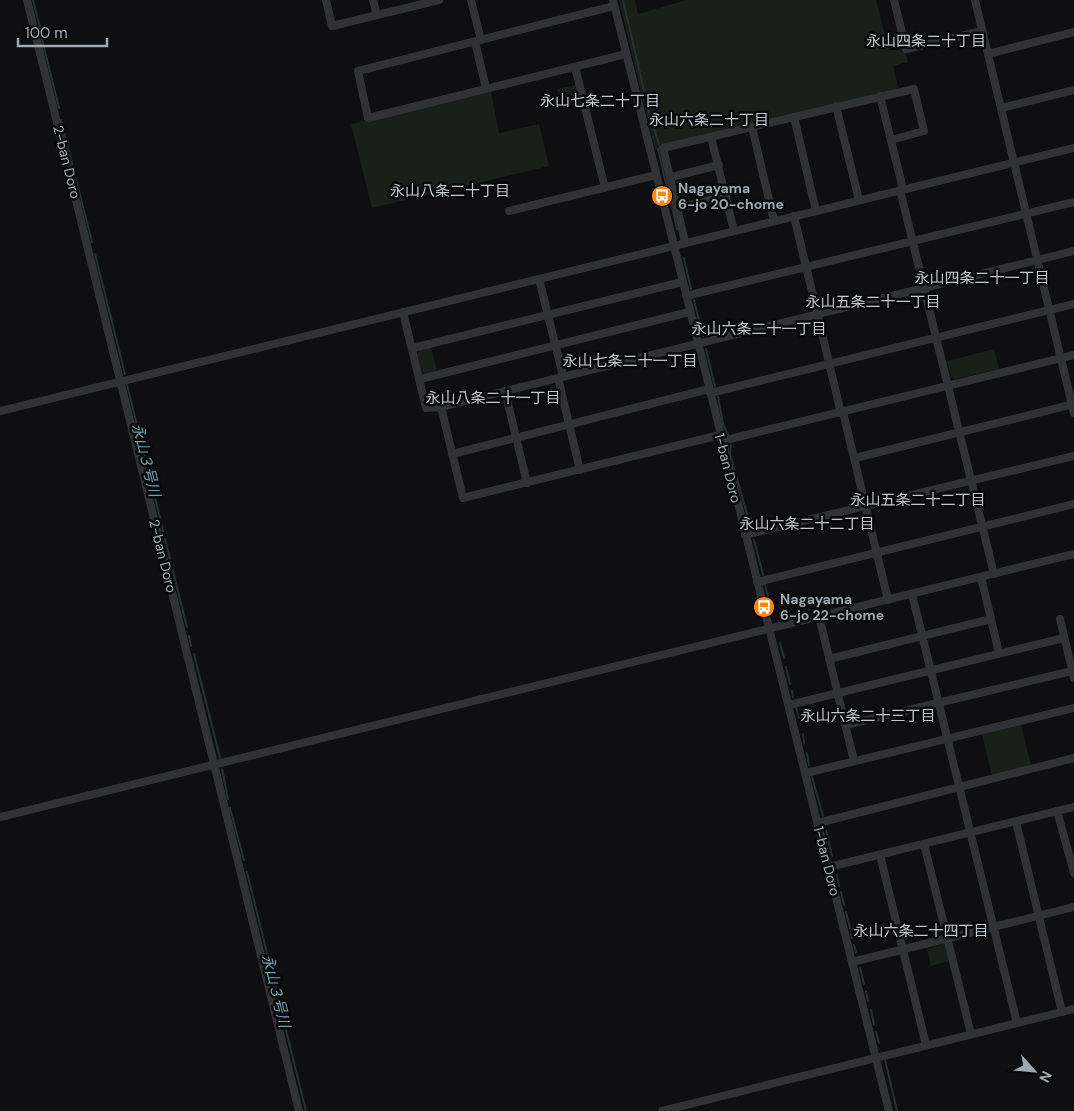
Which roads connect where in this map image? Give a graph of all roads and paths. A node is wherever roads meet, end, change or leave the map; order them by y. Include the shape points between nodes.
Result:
1 (27, 0) edge
2 (326, 0) edge
3 (373, 0) edge
4 (439, 0) edge
5 (472, 0) edge
6 (894, 0) edge
7 (975, 0) edge
8 (422, 2) edge
9 (614, 3) edge
10 (377, 15) junction
11 (982, 31) junction
12 (1074, 32) edge
13 (478, 41) junction
14 (626, 54) junction
15 (988, 54) junction
16 (575, 67) junction
17 (486, 88) junction
18 (1074, 90) edge
19 (880, 96) junction
20 (836, 106) junction
21 (1002, 108) junction
22 (794, 117) junction
23 (752, 127) junction
24 (711, 137) junction
25 (891, 140) junction
26 (1074, 148) edge
27 (1014, 162) junction
28 (719, 165) junction
29 (656, 175) junction
30 (671, 177) junction
31 (605, 188) junction
32 (902, 190) junction
33 (726, 196) junction
34 (859, 200) junction
35 (1074, 202) edge
36 (678, 208) junction
37 (509, 211) dead end
38 (816, 211) junction
39 (1025, 214) junction
40 (794, 216) junction
41 (774, 221) junction
42 (734, 231) junction
43 (913, 241) junction
44 (685, 242) junction
45 (674, 245) junction
46 (1074, 251) edge
47 (1037, 260) junction
48 (806, 267) junction
49 (539, 279) junction
50 (682, 282) junction
51 (924, 288) junction
52 (686, 296) junction
53 (1074, 304) edge
54 (1049, 311) junction
55 (403, 312) junction
56 (689, 312) junction
57 (818, 314) junction
58 (548, 315) junction
59 (937, 338) junction
60 (697, 344) junction
61 (556, 345) junction
62 (413, 348) junction
63 (1074, 355) edge
64 (1061, 358) junction
65 (830, 364) junction
66 (561, 377) junction
67 (420, 379) junction
68 (120, 381) junction
69 (948, 386) junction
70 (505, 391) junction
71 (709, 391) junction
72 (1073, 405) edge
73 (441, 407) junction
74 (0, 411) edge
75 (842, 413) junction
76 (1074, 413) edge
77 (570, 425) junction
78 (960, 432) junction
79 (516, 438) junction
80 (721, 438) junction
81 (452, 454) junction
82 (1074, 456) edge
83 (855, 458) junction
84 (580, 470) junction
85 (972, 480) junction
86 (528, 483) junction
87 (1074, 504) edge
88 (865, 507) junction
89 (983, 527) junction
90 (745, 535) junction
91 (876, 553) junction
92 (1074, 554) edge
93 (994, 574) junction
94 (981, 577) junction
95 (757, 582) junction
96 (912, 594) junction
97 (888, 600) junction
98 (819, 616) junction
99 (1060, 619) dead end
100 (991, 620) junction
101 (770, 629) junction
102 (923, 636) junction
103 (1064, 638) junction
104 (999, 653) junction
105 (830, 659) junction
106 (931, 670) junction
107 (1073, 674) edge
108 (837, 692) junction
109 (940, 704) junction
110 (788, 705) junction
111 (1074, 708) edge
112 (846, 725) junction
113 (948, 738) junction
114 (1074, 758) edge
115 (854, 761) junction
116 (214, 764) junction
117 (806, 773) junction
118 (960, 787) junction
119 (1074, 807) edge
120 (1058, 811) junction
121 (0, 817) edge
122 (1016, 822) junction
123 (818, 823) junction
124 (971, 833) junction
125 (924, 844) junction
126 (880, 855) junction
127 (828, 867) junction
128 (1074, 873) edge
129 (1074, 907) edge
130 (1039, 916) junction
131 (993, 927) junction
132 (947, 939) junction
133 (902, 949) junction
134 (852, 962) junction
135 (1074, 1009) edge
136 (1062, 1012) junction
137 (1017, 1023) junction
138 (971, 1034) junction
139 (926, 1045) junction
140 (876, 1058) junction
141 (299, 1111) edge
142 (662, 1111) edge
143 (889, 1111) edge

1 - 68 street, 2-ban Doro
2 - 10 street via 332,26
3 - 10 street
4 - 8 street
5 - 13 street
6 - 11 street via 906,49
7 - 11 street
8 - 10 street
9 - 13 street
9 - 14 street, 1-ban Doro
11 - 15 street
12 - 15 street
13 - 17 street
13 - 17 street via 358,71 368,118
14 - 16 street
14 - 29 street, 1-ban Doro
15 - 21 street
16 - 17 street
16 - 31 street
18 - 21 street
19 - 20 street
19 - 25 street
19 - 25 street via 914,89 924,131
20 - 22 street
20 - 34 street
21 - 27 street
22 - 23 street
22 - 38 street
23 - 24 street
23 - 41 street
24 - 28 street
24 - 30 street via 663,148
25 - 32 street
26 - 27 street
27 - 32 street
27 - 39 street
28 - 30 street
28 - 33 street
29 - 31 street
29 - 45 street, 1-ban Doro
30 - 36 street
31 - 37 street
32 - 34 street
32 - 43 street
33 - 36 street
33 - 42 street
34 - 38 street
35 - 39 street
36 - 44 street
38 - 40 street
39 - 43 street
39 - 47 street
40 - 41 street
40 - 48 street
41 - 42 street
42 - 44 street
43 - 48 street
43 - 51 street
44 - 45 street
45 - 49 street
45 - 50 street, 1-ban Doro
46 - 47 street
47 - 51 street
47 - 54 street
48 - 52 street
48 - 57 street
49 - 55 street
49 - 58 street
50 - 52 street, 1-ban Doro
50 - 58 street
51 - 57 street
51 - 59 street
52 - 56 street, 1-ban Doro
53 - 54 street
54 - 59 street
54 - 64 street
55 - 62 street
55 - 68 street
56 - 60 street, 1-ban Doro
56 - 61 street
57 - 60 street
57 - 65 street
58 - 61 street
58 - 62 street
59 - 65 street
59 - 69 street
60 - 66 street
60 - 71 street, 1-ban Doro
61 - 66 street
61 - 67 street
62 - 67 street
63 - 64 street
64 - 69 street
64 - 72 street
65 - 71 street
65 - 75 street
66 - 70 street
66 - 77 street
67 - 73 street via 426,408
68 - 74 street
68 - 116 street, 2-ban Doro
69 - 75 street
69 - 78 street
70 - 73 street
70 - 79 street
71 - 77 street
71 - 80 street, 1-ban Doro
72 - 76 street
72 - 78 street
73 - 81 street
75 - 80 street
75 - 83 street
77 - 79 street
77 - 84 street
78 - 83 street
78 - 85 street
79 - 81 street
79 - 86 street
80 - 84 street
80 - 90 street, 1-ban Doro
81 - 86 street via 464,498
82 - 85 street
83 - 88 street
84 - 86 street
85 - 88 street
85 - 89 street
87 - 89 street
88 - 90 street
88 - 91 street
89 - 91 street
89 - 93 street
90 - 95 street, 1-ban Doro
91 - 95 street
91 - 97 street
92 - 93 street
93 - 94 street
94 - 96 street
94 - 100 street
95 - 101 street, 1-ban Doro
96 - 97 street
96 - 102 street
97 - 98 street
98 - 101 street
98 - 105 street
99 - 103 street
100 - 102 street
100 - 104 street
101 - 110 street, 1-ban Doro
101 - 116 street
102 - 105 street
102 - 106 street
103 - 104 street
103 - 107 street
104 - 106 street
105 - 108 street
106 - 108 street
106 - 109 street
107 - 109 street
108 - 110 street
108 - 112 street
109 - 112 street
109 - 113 street
110 - 117 street, 1-ban Doro
111 - 113 street
112 - 115 street
113 - 115 street
113 - 118 street
114 - 118 street
115 - 117 street
116 - 121 street
116 - 141 street, 2-ban Doro
117 - 123 street, 1-ban Doro
118 - 123 street
118 - 124 street
119 - 120 street
120 - 122 street
120 - 128 street
122 - 124 street
122 - 130 street
123 - 127 street, 1-ban Doro
124 - 125 street
124 - 131 street
125 - 126 street
125 - 132 street
126 - 127 street
126 - 133 street
127 - 134 street, 1-ban Doro
129 - 130 street
130 - 131 street
130 - 136 street
131 - 132 street
131 - 137 street
132 - 133 street
132 - 138 street
133 - 134 street
133 - 139 street
134 - 140 street, 1-ban Doro
135 - 136 street
136 - 137 street
137 - 138 street
138 - 139 street
139 - 140 street
140 - 142 street
140 - 143 street, 1-ban Doro

